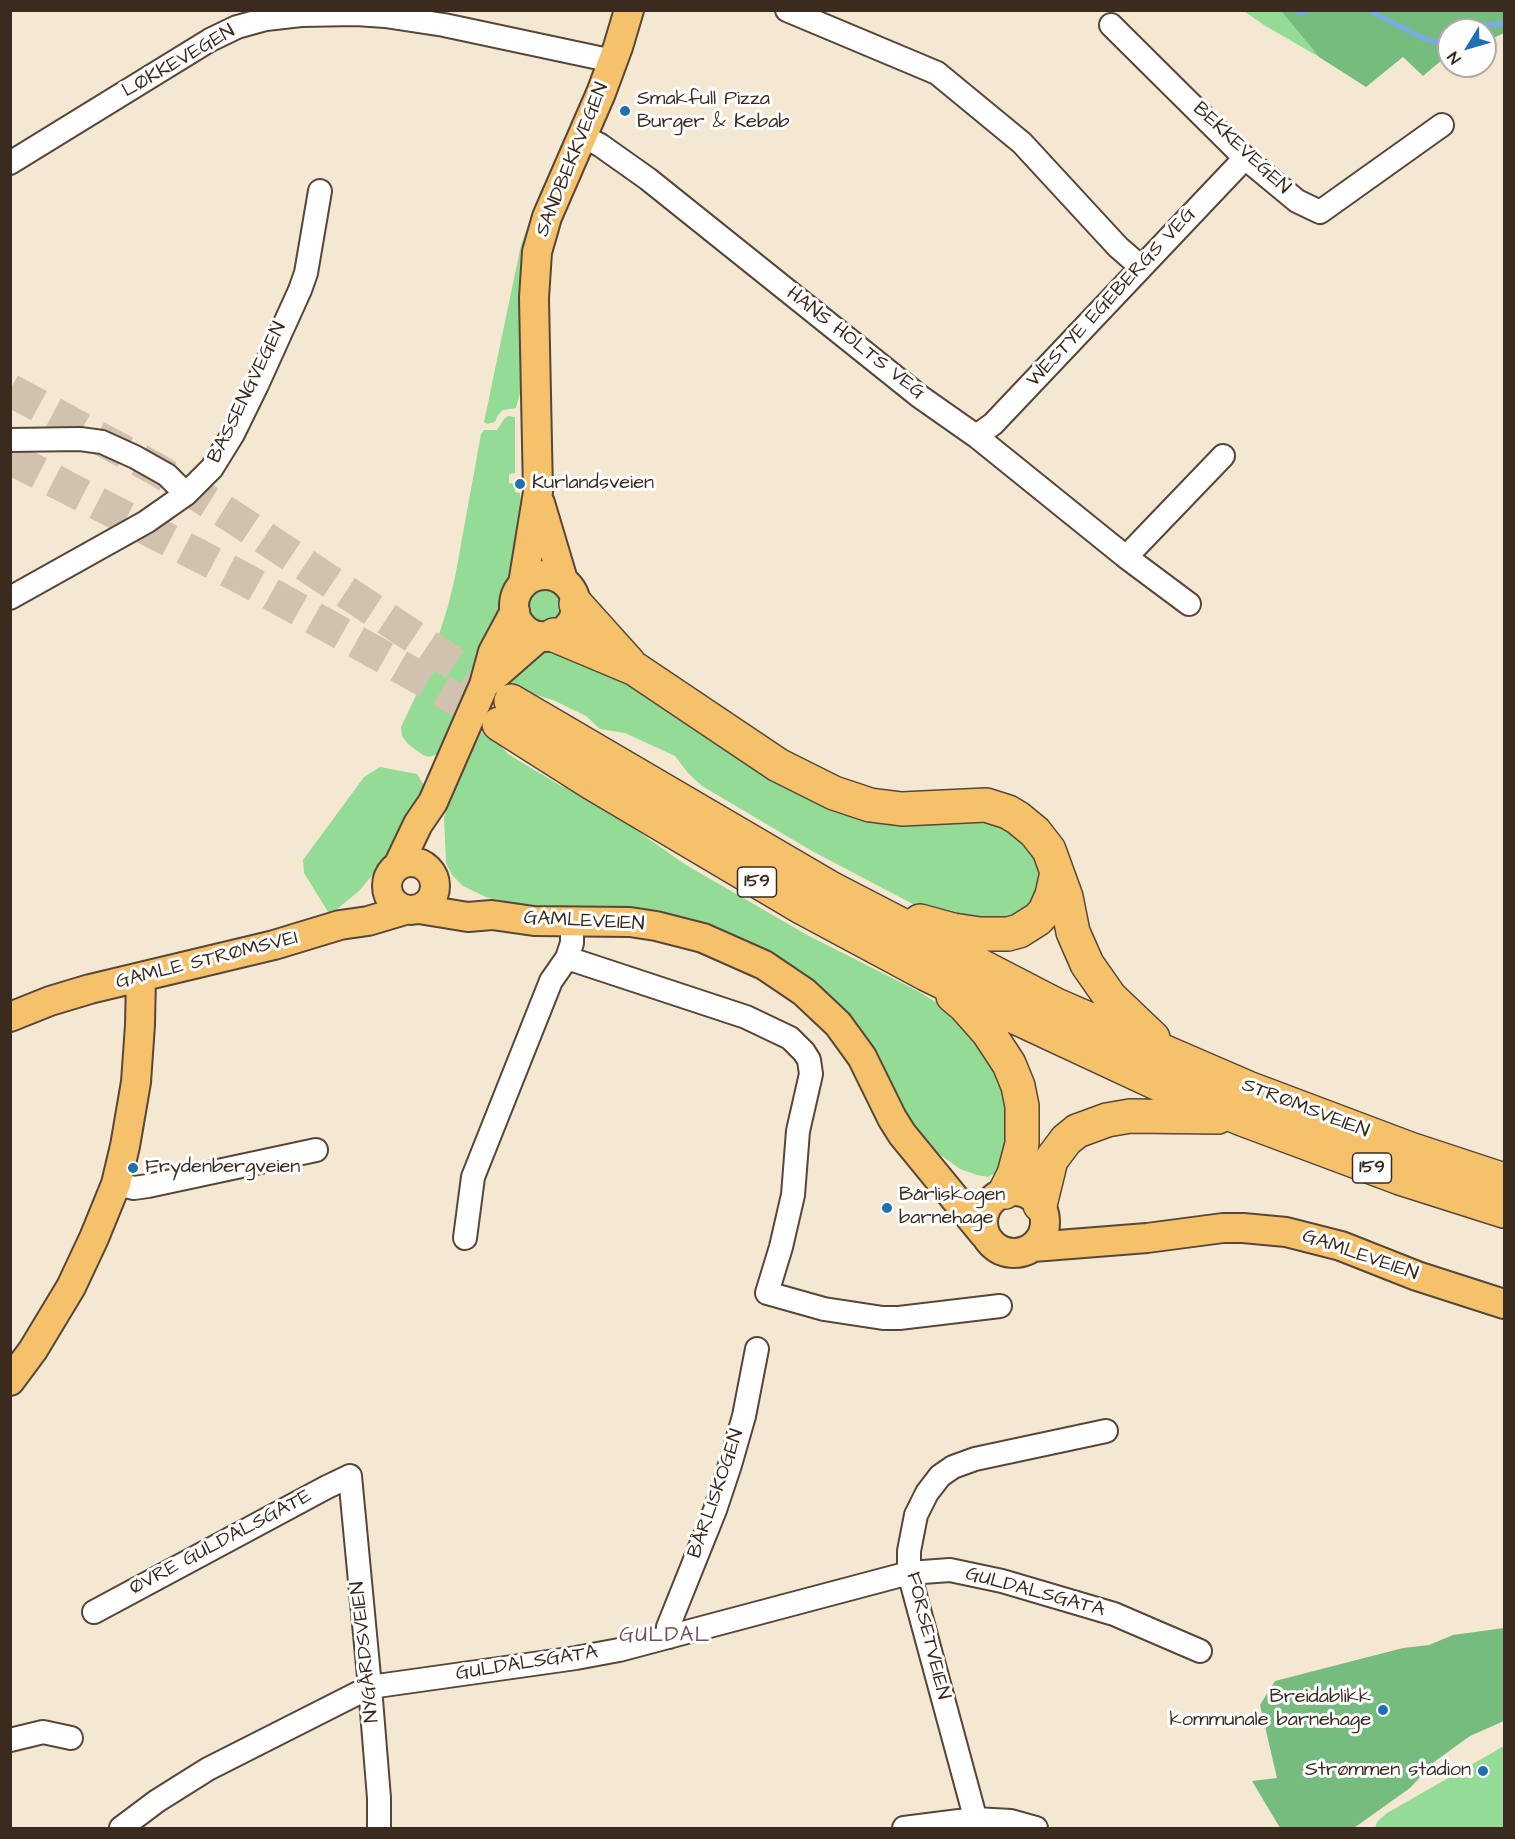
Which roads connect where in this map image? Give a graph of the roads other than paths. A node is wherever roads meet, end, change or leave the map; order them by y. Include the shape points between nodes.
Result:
1 (629, 10) edge
2 (787, 10) edge
3 (1111, 25) dead end
4 (613, 61) junction
5 (1442, 125) dead end
6 (582, 136) junction
7 (1245, 158) junction
8 (10, 163) edge
9 (320, 191) dead end
10 (1140, 267) junction
11 (976, 436) junction
12 (10, 440) edge
13 (1223, 456) dead end
14 (538, 492) junction
15 (186, 494) junction
16 (1126, 557) junction
17 (523, 584) junction
18 (570, 592) junction
19 (10, 598) edge
20 (1189, 604) dead end
21 (515, 611) junction
22 (547, 636) junction
23 (634, 669) junction
24 (498, 703) junction
25 (433, 802) junction
26 (393, 871) junction
27 (1057, 872) junction
28 (433, 877) junction
29 (832, 889) junction
30 (412, 909) junction
31 (492, 915) junction
32 (573, 920) junction
33 (340, 925) junction
34 (567, 958) junction
35 (926, 974) junction
36 (141, 977) junction
37 (10, 1017) edge
38 (1174, 1057) junction
39 (1242, 1119) junction
40 (316, 1150) dead end
41 (929, 1167) junction
42 (1504, 1180) edge
43 (116, 1184) junction
44 (1000, 1194) junction
45 (1042, 1208) junction
46 (1504, 1211) edge
47 (984, 1234) junction
48 (465, 1239) dead end
49 (1104, 1240) junction
50 (1033, 1247) junction
51 (1504, 1304) edge
52 (1000, 1306) dead end
53 (757, 1349) dead end
54 (10, 1381) edge
55 (1106, 1431) dead end
56 (350, 1476) joint
57 (909, 1573) junction
58 (94, 1612) dead end
59 (669, 1637) junction
60 (1200, 1651) dead end
61 (370, 1688) junction
62 (71, 1738) dead end
63 (10, 1740) edge
64 (976, 1824) edge
65 (122, 1828) edge
66 (379, 1828) edge
67 (904, 1828) edge
68 (1036, 1828) edge

1 - 4 main road, SANDBEKKVEGEN
2 - 10 street via 937,73 1022,143
3 - 7 street, BEKKEVEGEN
4 - 6 main road, SANDBEKKVEGEN
4 - 8 street, LØKKEVEGEN via 385,16 266,19 210,40
5 - 7 street, BEKKEVEGEN via 1320,212 1297,201
6 - 11 street, HANS HOLTS VEG via 648,179 919,396
6 - 14 main road, SANDBEKKVEGEN via 547,217 535,265
7 - 10 street, WESTYE EGEBERGS VEG
9 - 15 street, BASSENGVEGEN via 300,290 233,434 212,468
10 - 11 street, WESTYE EGEBERGS VEG via 993,424
11 - 16 street, HANS HOLTS VEG
12 - 15 street via 102,442 167,475
13 - 16 street
14 - 17 main road, SANDBEKKVEGEN
14 - 18 main road, SANDBEKKVEGEN
15 - 19 street, BASSENGVEGEN via 146,522
16 - 20 street, HANS HOLTS VEG
17 - 18 main road via 530,578 547,575
17 - 21 main road via 516,596
18 - 22 main road via 575,614 571,623 564,631
18 - 23 highway
21 - 22 main road via 524,628
21 - 24 main road via 493,652
22 - 23 highway
22 - 24 main road
23 - 27 highway via 778,765 852,800 886,808 921,810 973,805 1008,812 1035,832 1049,850
24 - 25 main road
24 - 29 highway, 159
24 - 35 highway, 159 via 591,783 749,877
25 - 26 main road
25 - 28 main road
26 - 28 main road via 413,862
26 - 30 main road via 389,897 399,907
26 - 33 main road
27 - 29 highway via 1045,912 1019,931 1000,934 925,923
27 - 38 highway via 1073,932 1098,982 1124,1012
28 - 30 main road via 435,887 430,900
28 - 31 main road, GAMLEVEIEN
29 - 38 highway, 159 via 1056,1005
30 - 31 main road, GAMLEVEIEN via 468,917
30 - 33 main road, GAMLE STRØMSVEI
31 - 32 main road, GAMLEVEIEN via 534,921
32 - 34 street
32 - 41 main road, GAMLEVEIEN via 630,922 681,932 737,952 793,983 828,1012 847,1035 862,1057 891,1119
33 - 36 main road, GAMLE STRØMSVEI
34 - 48 street via 551,981 473,1177
34 - 52 street via 746,1017 790,1038 809,1060 811,1074 798,1131 793,1195 767,1293 824,1309 883,1318
35 - 39 highway, 159 via 1108,1061
35 - 44 highway via 965,1006 988,1032 1018,1086 1024,1123 1022,1144 1014,1174
36 - 37 main road, GAMLE STRØMSVEI via 70,994
36 - 43 main road via 134,1097
38 - 42 highway, STRØMSVEIEN / 159 via 1326,1118
39 - 45 highway via 1148,1115 1107,1120 1077,1131 1051,1160 1043,1186
39 - 46 highway, STRØMSVEIEN / 159 via 1400,1178
40 - 43 street via 148,1186
41 - 44 main road, GAMLEVEIEN
41 - 47 main road, GAMLEVEIEN
43 - 54 main road via 71,1287
44 - 45 main road via 1024,1193
44 - 47 main road via 989,1202 982,1217
45 - 49 main road, GAMLEVEIEN
45 - 50 main road via 1045,1227
47 - 50 main road via 1001,1251 1018,1254
49 - 50 main road, GAMLEVEIEN
49 - 51 main road, GAMLEVEIEN via 1223,1228 1286,1232 1341,1246
53 - 59 street, BÅRLISKOGEN via 730,1465 668,1627
55 - 57 street, FORSETVEIEN via 975,1459 940,1476 916,1515
56 - 58 street, ØVRE GULDALSGATE
56 - 61 street, NYGÅRDSVEIEN
57 - 59 street, GULDALSGATA
57 - 60 street, GULDALSGATA via 950,1570 1002,1581 1114,1614
57 - 64 street, FORSETVEIEN
59 - 61 street, GULDALSGATA via 576,1658
61 - 65 street, GULDALSGATA via 208,1769
61 - 66 street, NYGÅRDSVEIEN
62 - 63 street via 43,1732
64 - 67 street
64 - 68 street via 1011,1821

